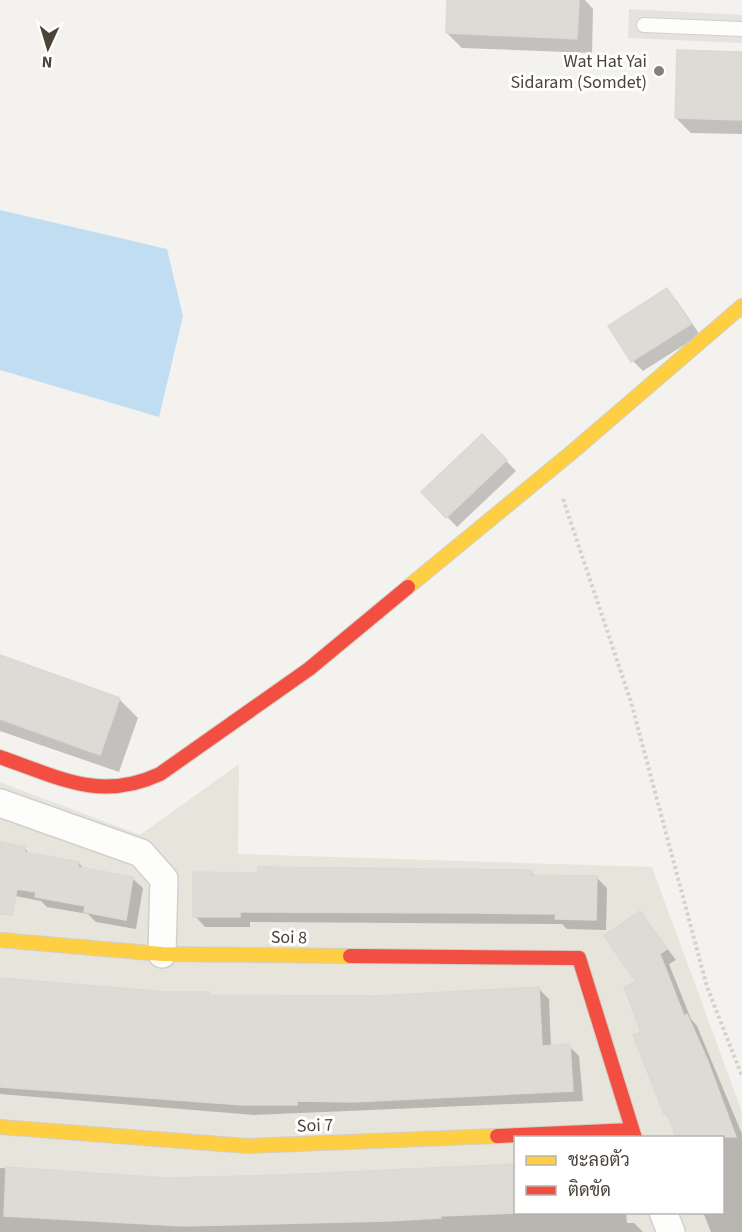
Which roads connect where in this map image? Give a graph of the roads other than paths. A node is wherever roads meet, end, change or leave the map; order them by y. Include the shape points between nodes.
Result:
1 (644, 25) dead end
2 (742, 29) edge
3 (742, 306) edge
4 (0, 757) edge
5 (0, 803) edge
6 (0, 940) edge
7 (162, 954) junction
8 (0, 1127) edge
9 (633, 1134) edge
10 (569, 1136) edge
11 (514, 1138) edge
12 (664, 1214) edge
13 (671, 1232) edge

1 - 2 lane
3 - 4 street via 309,669 160,774 136,785 86,787
5 - 7 street via 141,853 164,879
6 - 7 street, Soi 8
7 - 9 street, Soi 8 via 579,958
8 - 11 street, Soi 7 via 247,1146
9 - 10 street, Soi 7
12 - 13 street

